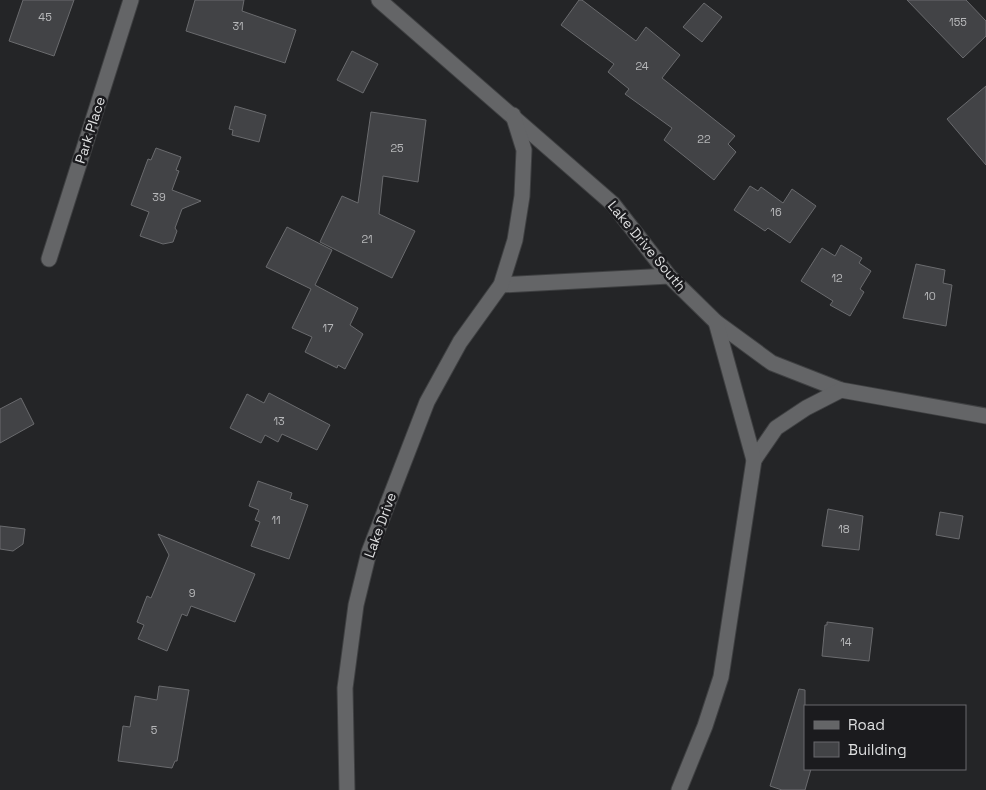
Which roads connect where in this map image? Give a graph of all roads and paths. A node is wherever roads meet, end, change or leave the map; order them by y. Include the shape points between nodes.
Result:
1 (131, 0) edge
2 (379, 0) edge
3 (512, 114) junction
4 (50, 260) dead end
5 (669, 276) junction
6 (501, 285) junction
7 (716, 322) junction
8 (841, 390) junction
9 (986, 416) edge
10 (754, 460) junction
11 (347, 790) edge
12 (679, 790) edge

1 - 4 street, Park Place
2 - 3 street, Lake Drive South
3 - 5 street, Lake Drive South via 613,204
3 - 6 street, Lake Drive via 524,150 522,196 515,240
5 - 6 street
5 - 7 street, Lake Drive South
6 - 11 street, Lake Drive via 460,342 428,402 369,552 356,605 345,688
7 - 8 street, Lake Drive South via 772,363
7 - 10 street
8 - 9 street, Lake Drive South
8 - 10 street via 776,428
10 - 12 street via 721,677

